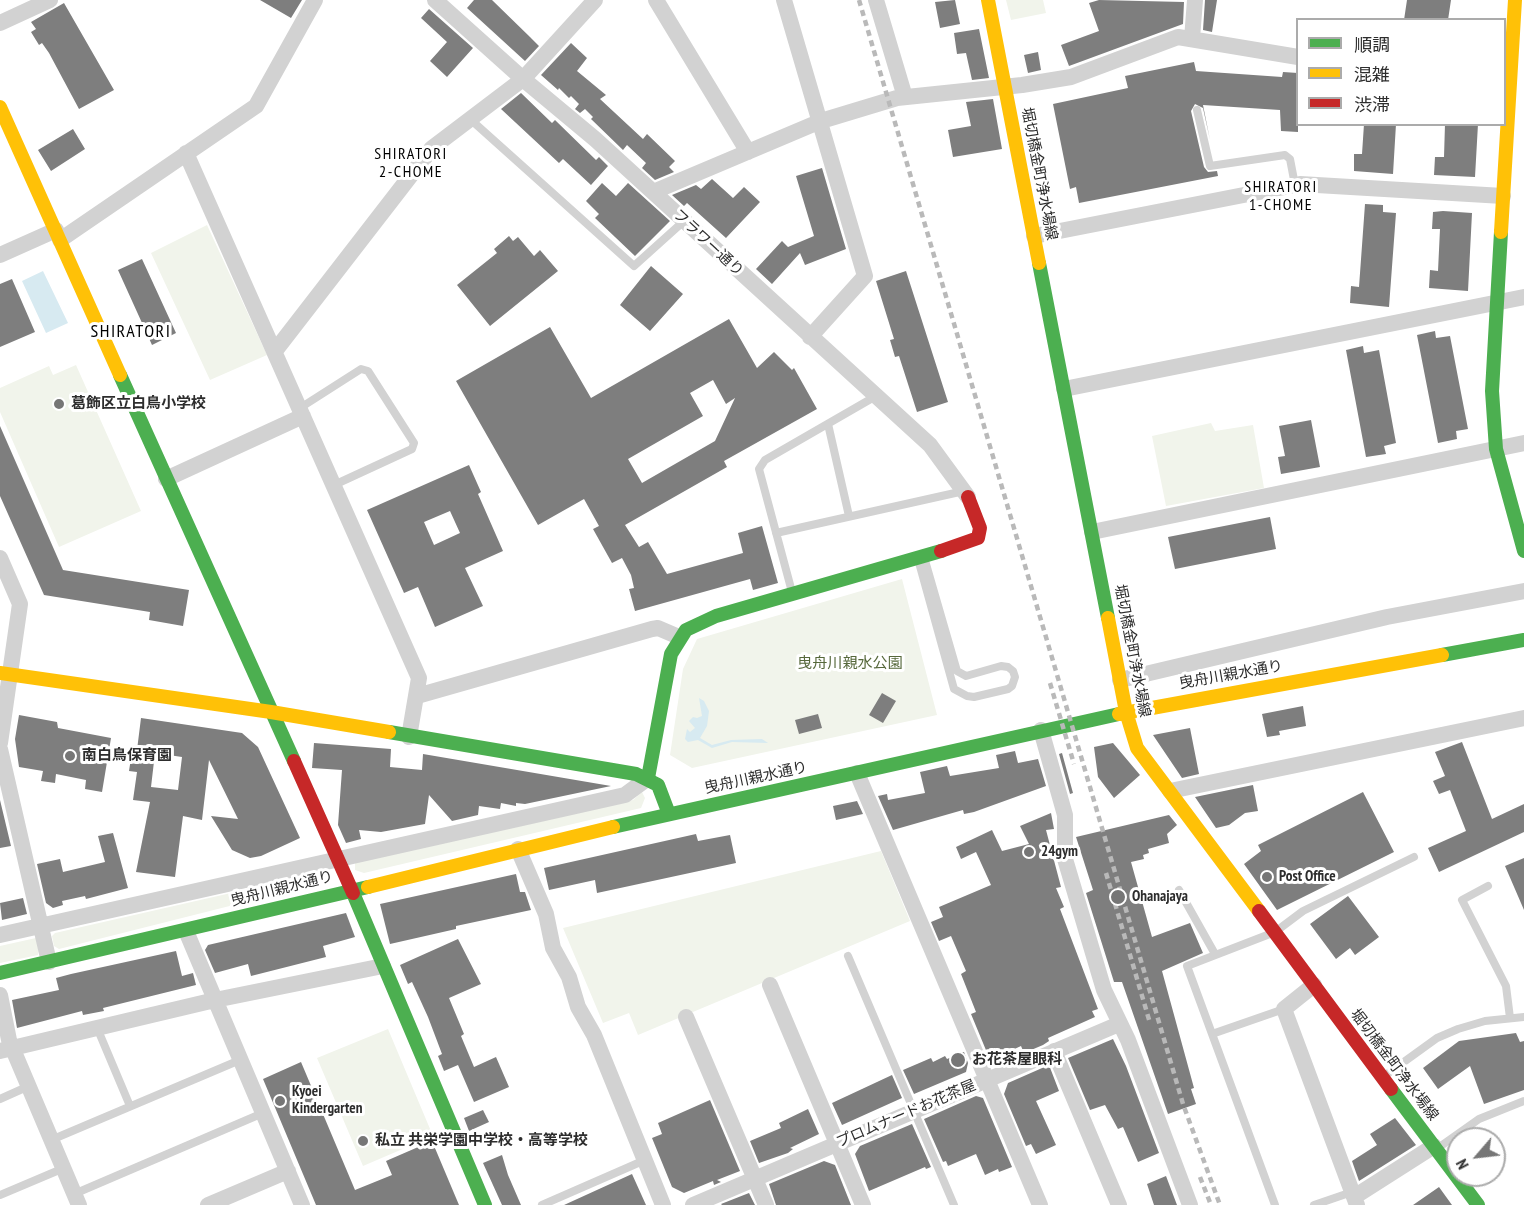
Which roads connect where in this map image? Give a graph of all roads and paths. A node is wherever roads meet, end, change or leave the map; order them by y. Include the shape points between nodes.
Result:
1 (50, 0) edge
2 (315, 0) edge
3 (435, 0) edge
4 (596, 0) edge
5 (656, 0) edge
6 (784, 0) edge
7 (876, 0) edge
8 (988, 0) edge
9 (1195, 0) edge
10 (1515, 0) edge
11 (0, 23) edge
12 (1192, 39) junction
13 (1296, 57) edge
14 (523, 79) junction
15 (1006, 87) junction
16 (1513, 92) edge
17 (905, 97) junction
18 (0, 107) edge
19 (1197, 110) dead end
20 (470, 119) junction
21 (821, 122) junction
22 (748, 152) junction
23 (186, 153) junction
24 (1295, 185) junction
25 (653, 192) junction
26 (1503, 196) junction
27 (684, 221) junction
28 (58, 235) junction
29 (1034, 236) junction
30 (0, 255) edge
31 (1524, 297) edge
32 (1497, 302) junction
33 (810, 337) junction
34 (274, 351) junction
35 (1064, 389) junction
36 (876, 396) junction
37 (301, 412) junction
38 (828, 424) junction
39 (1524, 443) edge
40 (1496, 449) junction
41 (166, 479) junction
42 (334, 485) junction
43 (966, 494) junction
44 (849, 516) junction
45 (1092, 532) junction
46 (776, 533) junction
47 (1524, 551) edge
48 (0, 558) edge
49 (921, 558) junction
50 (1524, 591) edge
51 (792, 594) junction
52 (679, 637) junction
53 (1524, 640) edge
54 (6, 674) edge
55 (1120, 680) junction
56 (417, 696) junction
57 (271, 712) junction
58 (1126, 712) junction
59 (1524, 718) edge
60 (1041, 730) junction
61 (409, 737) junction
62 (0, 743) edge
63 (1, 758) edge
64 (857, 772) junction
65 (648, 778) junction
66 (1170, 791) junction
67 (669, 814) junction
68 (518, 849) junction
69 (1414, 857) dead end
70 (336, 859) junction
71 (1488, 886) dead end
72 (350, 889) junction
73 (1179, 890) dead end
74 (41, 925) junction
75 (186, 931) junction
76 (1275, 932) junction
77 (0, 935) edge
78 (1215, 954) junction
79 (848, 956) dead end
80 (49, 962) junction
81 (383, 966) junction
82 (0, 972) edge
83 (770, 985) dead end
84 (1314, 985) junction
85 (0, 995) edge
86 (215, 1000) junction
87 (1284, 1009) junction
88 (686, 1017) dead end
89 (1524, 1017) edge
90 (1510, 1018) junction
91 (1119, 1024) junction
92 (98, 1030) junction
93 (1212, 1034) junction
94 (6, 1050) edge
95 (1054, 1051) junction
96 (240, 1060) junction
97 (1383, 1077) junction
98 (986, 1080) junction
99 (29, 1086) junction
100 (0, 1099) edge
101 (1524, 1101) edge
102 (130, 1106) junction
103 (914, 1110) junction
104 (264, 1113) junction
105 (51, 1140) junction
106 (837, 1144) junction
107 (1436, 1148) junction
108 (645, 1160) junction
109 (64, 1168) junction
110 (288, 1171) junction
111 (755, 1178) junction
112 (0, 1196) edge
113 (1355, 1198) edge
114 (77, 1199) edge
115 (208, 1205) edge
116 (302, 1205) edge
117 (485, 1205) edge
118 (543, 1205) edge
119 (663, 1205) edge
120 (693, 1205) edge
121 (766, 1205) edge
122 (863, 1205) edge
123 (954, 1205) edge
124 (1040, 1205) edge
125 (1119, 1205) edge
126 (1190, 1205) edge
127 (1275, 1205) edge
128 (1314, 1205) edge
129 (1478, 1205) edge

1 - 11 street
2 - 23 street via 256,106
3 - 14 street, フラワー通り
4 - 14 street
5 - 22 street
6 - 21 street
7 - 17 street
8 - 15 street, 堀切橋金町浄水場線
9 - 12 street
10 - 16 street
12 - 13 street
12 - 15 street via 1178,37 1071,77
14 - 20 street
14 - 25 street, フラワー通り
15 - 17 street
15 - 29 street, 堀切橋金町浄水場線
16 - 26 street
17 - 21 street
18 - 28 street
19 - 24 lane via 1210,166 1288,156
20 - 27 lane via 634,266
20 - 34 street via 432,147
21 - 22 street
21 - 33 street via 865,276
22 - 25 street
23 - 28 street
23 - 34 street
24 - 26 street
24 - 29 street
25 - 27 street, フラワー通り
26 - 32 street
27 - 33 street, フラワー通り
28 - 30 street
28 - 41 street
29 - 35 street, 堀切橋金町浄水場線
31 - 32 street
32 - 35 street
32 - 40 street via 1492,391
33 - 36 street, フラワー通り
34 - 37 street
35 - 45 street, 堀切橋金町浄水場線
36 - 38 lane
36 - 43 street, フラワー通り via 937,452
37 - 41 street
37 - 42 street
37 - 42 lane via 362,369 368,371 414,443 412,449
38 - 44 lane
38 - 46 lane via 765,460 759,469
39 - 40 street
40 - 45 street
40 - 47 street
41 - 57 street
42 - 56 street via 419,678
43 - 44 lane
43 - 49 street via 980,528 978,538
44 - 46 lane
45 - 55 street, 堀切橋金町浄水場線
46 - 51 lane
48 - 54 street via 20,604
49 - 49 lane via 957,671 966,675 1008,667 1015,677 1008,689 974,697 954,689
49 - 51 street
50 - 55 street via 1387,617
51 - 52 street via 701,621
52 - 56 street via 652,629
52 - 65 street via 671,654
53 - 58 street, 曳舟川親水通り
54 - 57 street
54 - 62 street
55 - 58 street, 堀切橋金町浄水場線
56 - 61 street
57 - 61 street
57 - 70 street
58 - 60 street, 曳舟川親水通り
58 - 66 street, 堀切橋金町浄水場線 via 1137,748
59 - 66 street
60 - 64 street, 曳舟川親水通り
60 - 91 street via 1065,815 1065,859 1104,990
61 - 65 street
63 - 74 street
64 - 67 street, 曳舟川親水通り
64 - 98 street
65 - 67 street via 663,793
65 - 70 street via 625,795
66 - 76 street, 堀切橋金町浄水場線
67 - 68 street, 曳舟川親水通り
68 - 72 street, 曳舟川親水通り
68 - 108 street via 546,914 553,948 569,977 578,1007 594,1035
69 - 76 lane via 1303,911
70 - 72 street
70 - 74 street
71 - 90 lane via 1462,900 1506,986
72 - 75 street, 曳舟川親水通り
72 - 81 street
73 - 78 lane
74 - 77 street
74 - 80 street
75 - 80 street, 曳舟川親水通り
75 - 86 street
76 - 78 lane
76 - 84 street, 堀切橋金町浄水場線
78 - 93 lane via 1187,966
79 - 103 lane
80 - 82 street, 曳舟川親水通り
81 - 86 street
81 - 117 street
83 - 106 street
84 - 87 street
84 - 97 street, 堀切橋金町浄水場線
85 - 94 street
86 - 92 street
86 - 96 street
87 - 93 lane
87 - 113 street
88 - 111 street
89 - 90 lane
90 - 97 lane via 1485,1021 1437,1038
91 - 95 street, プロムナードお花茶屋
91 - 126 street
92 - 94 street
92 - 102 lane
93 - 127 lane
94 - 99 street
95 - 98 street, プロムナードお花茶屋
95 - 125 street
96 - 102 lane
96 - 104 street
97 - 107 street, 堀切橋金町浄水場線
98 - 103 street, プロムナードお花茶屋
98 - 124 street
99 - 100 lane
99 - 105 street
101 - 107 lane via 1479,1119
102 - 105 lane
103 - 106 street, プロムナードお花茶屋
103 - 123 lane
104 - 110 street
104 - 114 lane
105 - 109 street
106 - 111 street, プロムナードお花茶屋
106 - 122 street
107 - 113 street
107 - 129 street, 堀切橋金町浄水場線
108 - 118 lane
108 - 119 street
109 - 112 lane
109 - 114 street
110 - 115 street
110 - 116 street
111 - 120 street, プロムナードお花茶屋
111 - 121 street
113 - 128 lane

